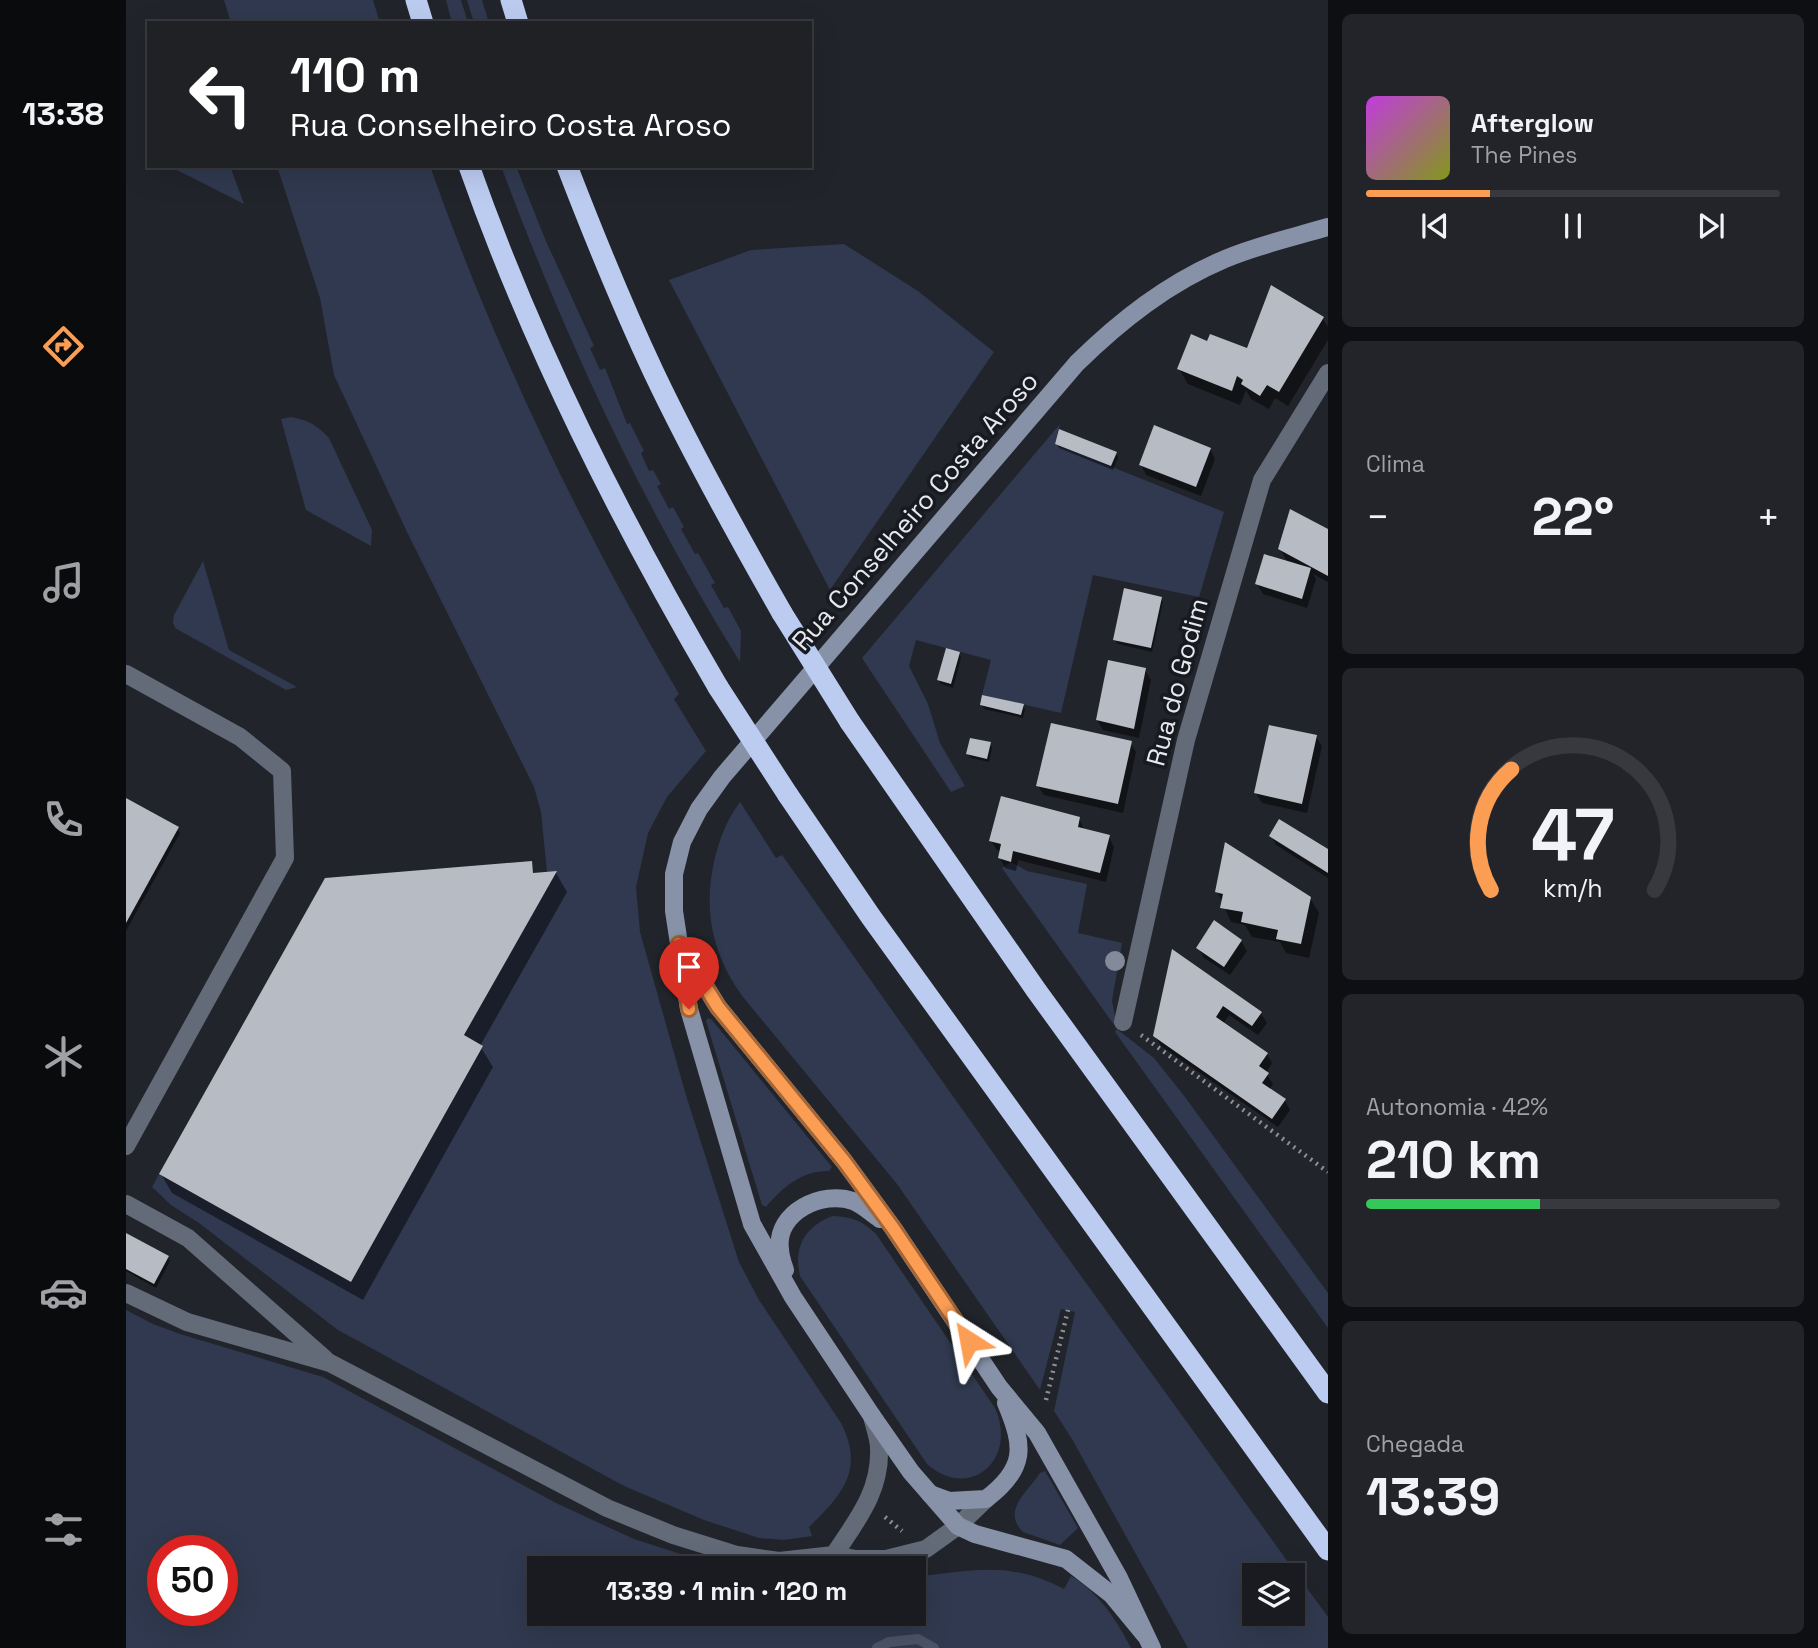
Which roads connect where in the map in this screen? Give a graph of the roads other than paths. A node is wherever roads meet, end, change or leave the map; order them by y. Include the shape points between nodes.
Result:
1 (416, 0) edge
2 (511, 0) edge
3 (422, 21) edge
4 (517, 21) edge
5 (470, 168) edge
6 (569, 168) edge
7 (1328, 227) edge
8 (1328, 373) edge
9 (126, 674) edge
10 (679, 944) junction
11 (1123, 1023) road end
12 (126, 1146) edge
13 (126, 1204) edge
14 (893, 1228) junction
15 (126, 1293) edge
16 (793, 1297) junction
17 (330, 1363) junction
18 (999, 1387) junction
19 (1328, 1393) edge
20 (872, 1416) junction
21 (927, 1493) junction
22 (986, 1499) junction
23 (958, 1526) junction
24 (1328, 1550) edge
25 (834, 1555) junction
26 (1148, 1641) edge

1 - 3 highway
2 - 4 highway
5 - 24 highway, bridge via 508,269 578,427 718,687 871,917
6 - 19 highway, bridge via 654,372 782,613 850,722 1021,968
7 - 10 main road, Rua Conselheiro Costa Aroso via 1243,252 1187,277 1128,316 1077,363 699,808 682,842 674,874
8 - 11 street, Rua do Godim via 1262,480 1186,740
9 - 12 street via 240,737 282,771 285,858
10 - 14 main road, Rua Conselheiro Costa Aroso via 718,1007
10 - 16 main road, Rua Conselheiro Costa Aroso via 689,1009 752,1224
13 - 17 street via 188,1238
14 - 16 main road, Rua Conselheiro Costa Aroso via 855,1202 833,1197 812,1202 793,1215 779,1248
14 - 18 main road, Rua Conselheiro Costa Aroso
15 - 17 street via 187,1322
16 - 20 main road, Rua Conselheiro Costa Aroso
17 - 25 street via 607,1508 673,1535 737,1555 779,1561
18 - 22 main road, Rua Conselheiro Costa Aroso via 1020,1443 1014,1468
18 - 26 main road, Rua Conselheiro Costa Aroso via 1049,1452 1119,1578
20 - 21 main road, Rua Conselheiro Costa Aroso
20 - 25 street via 879,1447 877,1472 868,1504
21 - 22 main road via 949,1501
21 - 23 main road, Rua Conselheiro Costa Aroso
22 - 23 street
23 - 25 street via 926,1549 886,1559
23 - 26 main road, Rua Conselheiro Costa Aroso via 1066,1559 1112,1595

